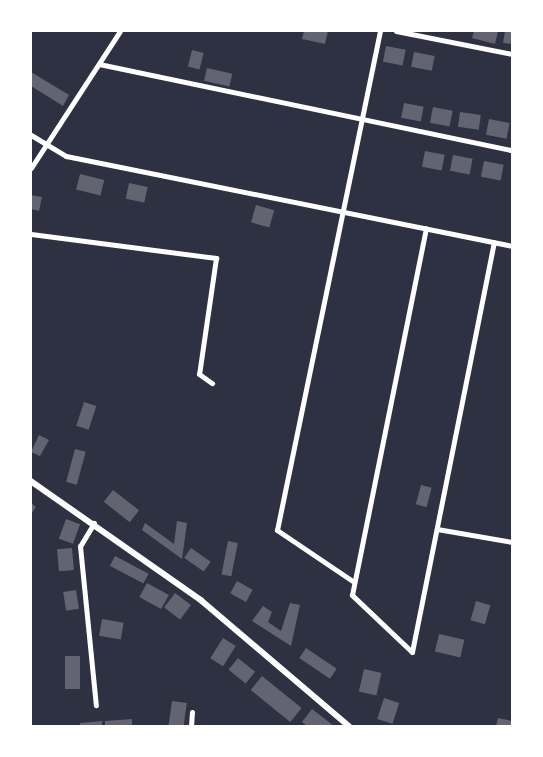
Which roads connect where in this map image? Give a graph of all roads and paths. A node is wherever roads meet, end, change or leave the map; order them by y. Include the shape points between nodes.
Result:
1 (120, 31) edge
2 (380, 31) edge
3 (396, 31) edge
4 (512, 54) edge
5 (99, 64) junction
6 (362, 119) junction
7 (31, 135) edge
8 (47, 144) junction
9 (512, 150) edge
10 (31, 168) edge
11 (344, 212) junction
12 (426, 228) junction
13 (31, 234) edge
14 (494, 242) junction
15 (512, 246) edge
16 (212, 383) dead end
17 (31, 481) edge
18 (94, 522) junction
19 (437, 529) junction
20 (512, 542) edge
21 (354, 582) junction
22 (96, 705) dead end
23 (192, 712) dead end
24 (191, 726) edge
25 (349, 726) edge

1 - 5 street
2 - 6 street
3 - 4 street
5 - 6 street
5 - 8 street
6 - 9 street
6 - 11 street
7 - 8 street
8 - 10 street
8 - 11 street via 66,156
11 - 12 street
11 - 21 street via 277,530
12 - 14 street
12 - 21 street
13 - 16 street via 216,258 200,374
14 - 15 street
14 - 19 street
17 - 18 street
18 - 22 street via 80,546
18 - 25 street via 201,600
19 - 20 street
19 - 21 street via 412,652 352,596
23 - 24 street

